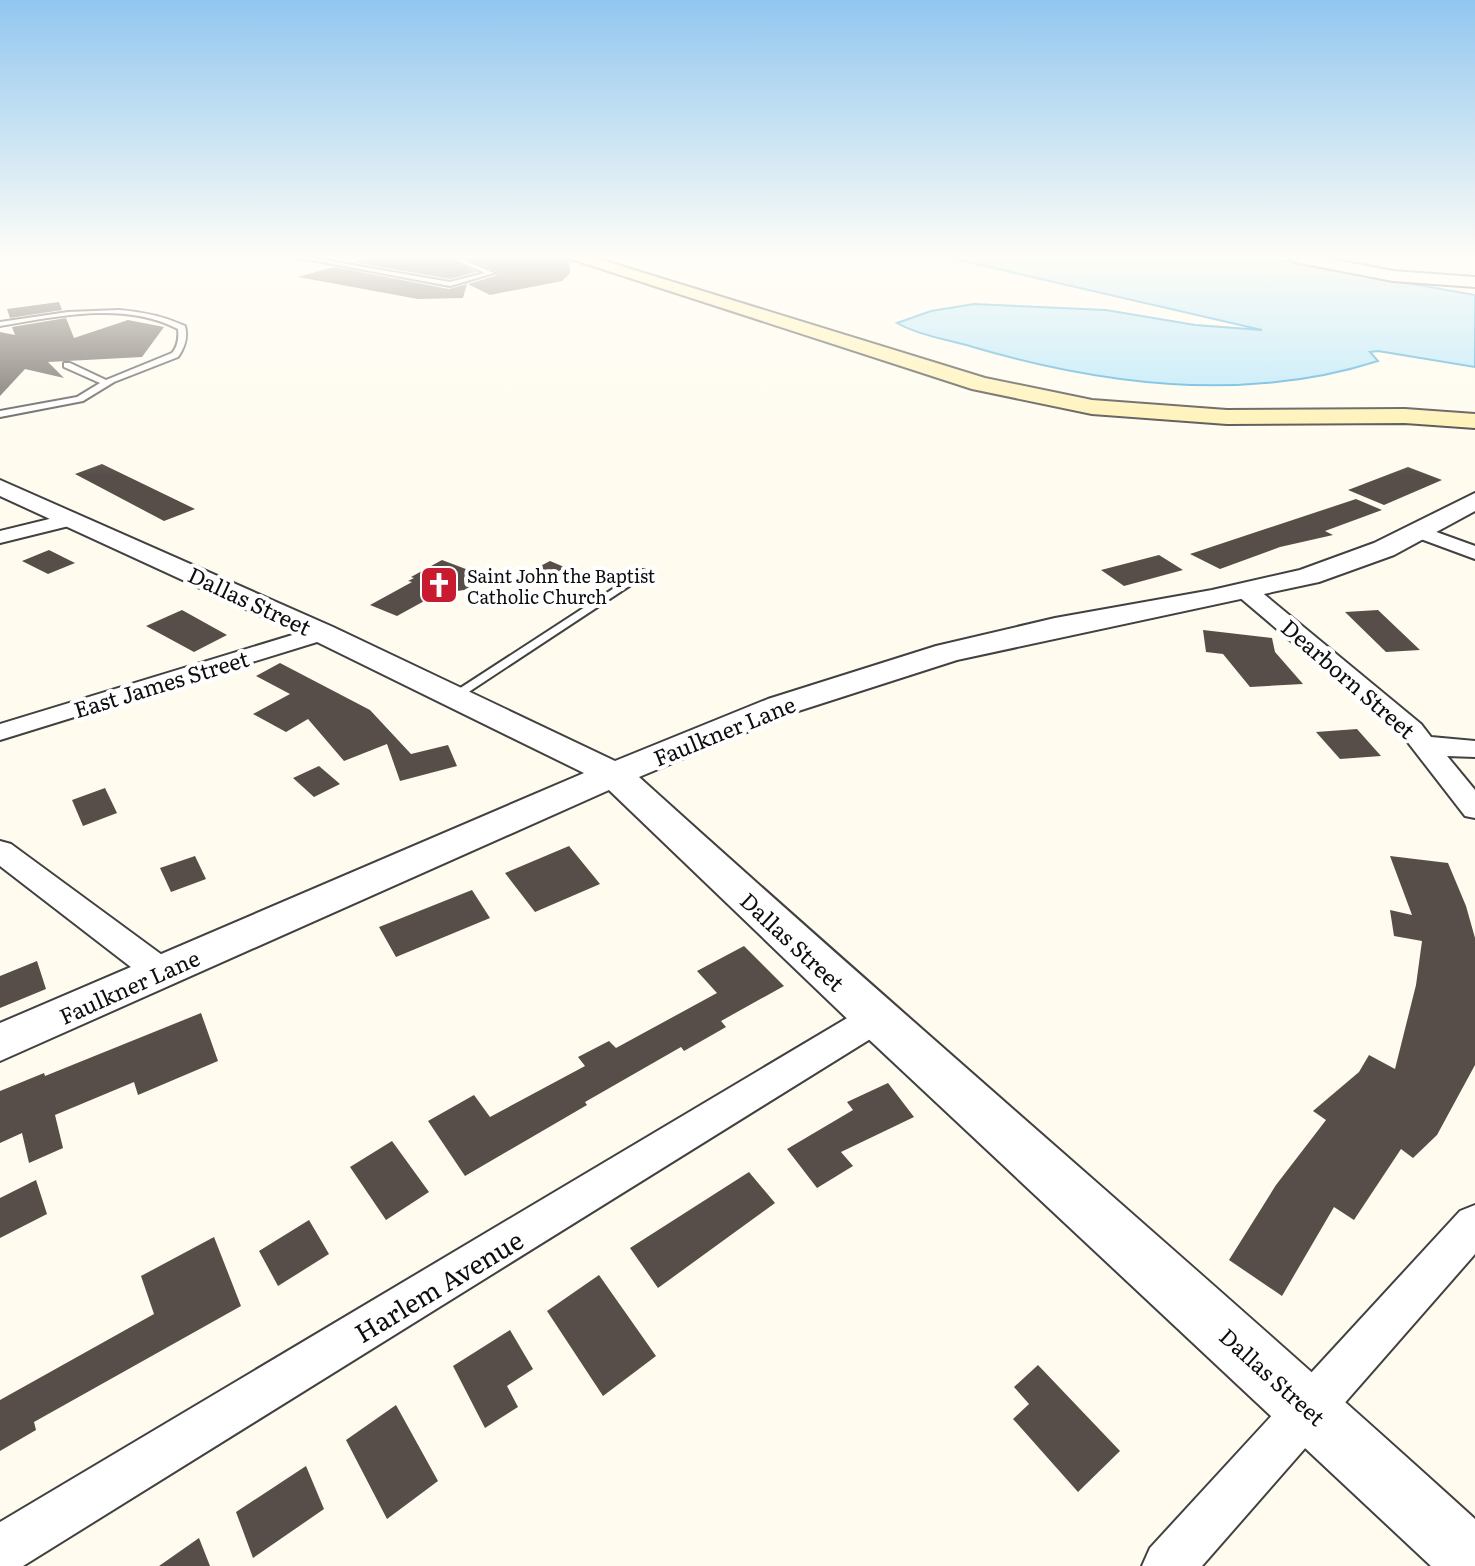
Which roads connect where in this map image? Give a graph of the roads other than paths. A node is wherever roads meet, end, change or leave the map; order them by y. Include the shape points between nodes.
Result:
1 (182, 330) edge
2 (808, 330) edge
3 (842, 330) edge
4 (67, 365) dead end
5 (106, 383) junction
6 (1475, 409) edge
7 (0, 414) edge
8 (1475, 421) edge
9 (0, 487) edge
10 (1475, 501) edge
11 (74, 519) junction
12 (1417, 531) junction
13 (0, 537) edge
14 (1475, 553) edge
15 (642, 573) dead end
16 (1246, 591) junction
17 (322, 633) junction
18 (454, 696) junction
19 (0, 732) edge
20 (1424, 743) junction
21 (1475, 749) edge
22 (614, 774) junction
23 (1475, 809) edge
24 (0, 851) edge
25 (161, 972) junction
26 (876, 1018) junction
27 (0, 1043) edge
28 (1475, 1224) edge
29 (1308, 1407) junction
30 (0, 1551) edge
31 (1475, 1563) edge
32 (1168, 1566) edge

1 - 5 lane via 182,348 175,355
2 - 8 main road via 980,384 1076,404 1227,417
3 - 6 main road via 1071,393 1193,406
4 - 5 lane
5 - 7 lane via 80,399
9 - 11 street, Dallas Street
10 - 12 street, Faulkner Lane
11 - 13 street
11 - 17 street, Dallas Street
12 - 14 street
12 - 16 street, Faulkner Lane via 1353,562
15 - 18 lane
16 - 20 street, Dearborn Street via 1380,700
16 - 22 street, Faulkner Lane via 947,653 780,706
17 - 18 street, Dallas Street
17 - 19 street, East James Street
18 - 22 street, Dallas Street
20 - 21 street
20 - 23 street, Dearborn Street
22 - 25 street, Faulkner Lane
22 - 26 street, Dallas Street
24 - 25 street
25 - 27 street, Faulkner Lane
26 - 29 street, Dallas Street
26 - 30 street, Harlem Avenue
28 - 29 street
29 - 31 street, Dallas Street
29 - 32 street

